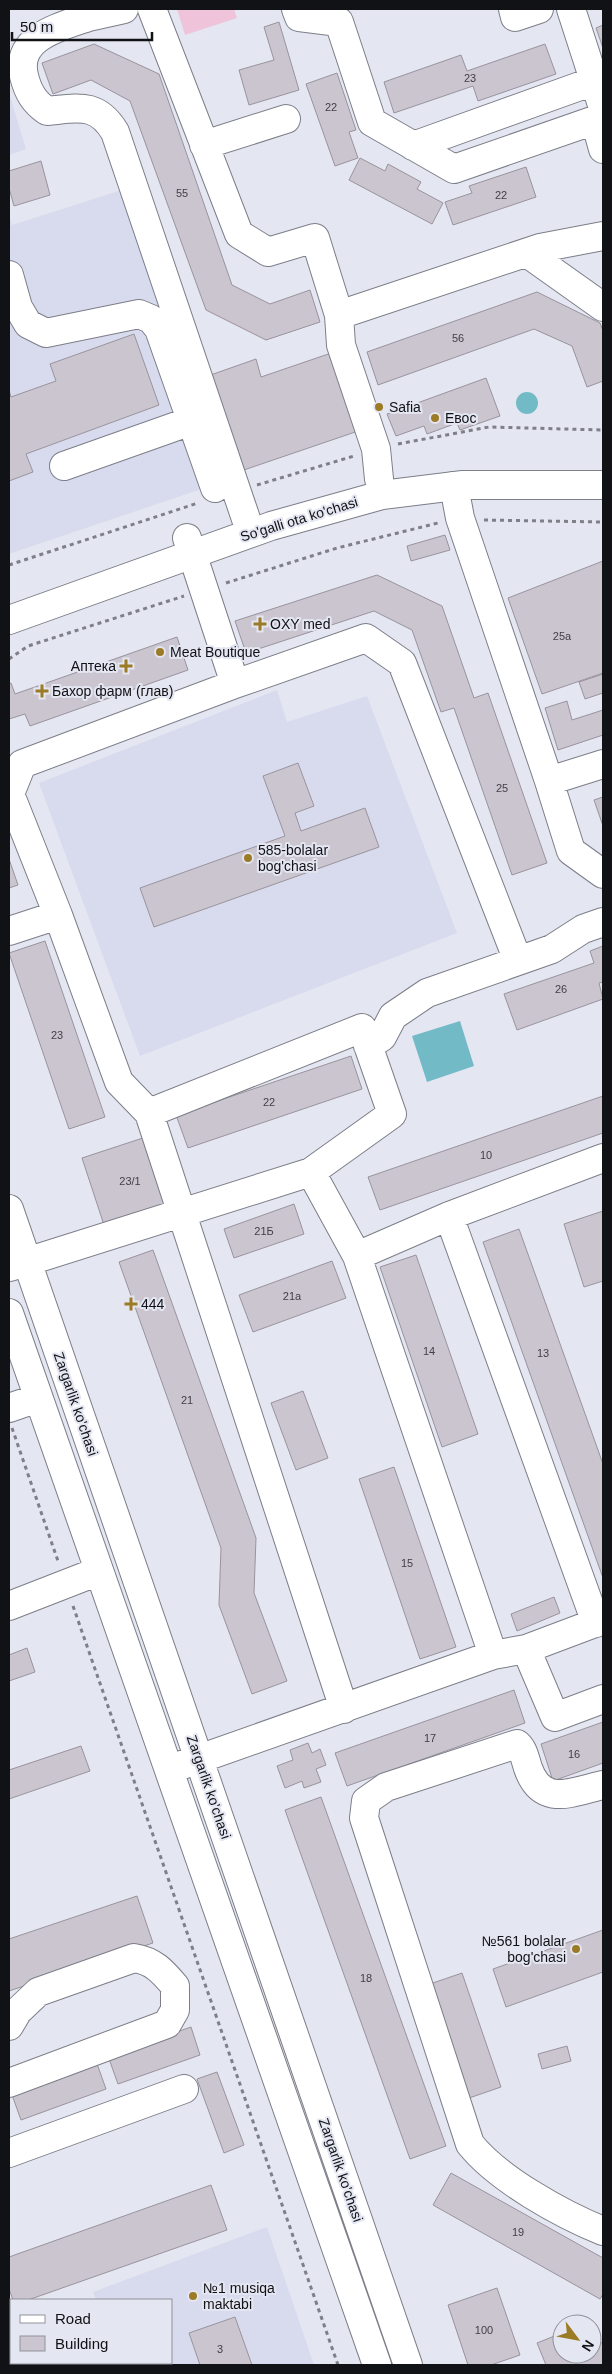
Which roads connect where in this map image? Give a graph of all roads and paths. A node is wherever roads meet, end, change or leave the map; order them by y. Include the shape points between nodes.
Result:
1 (124, 9) edge
2 (152, 9) edge
3 (296, 9) edge
4 (512, 9) edge
5 (539, 9) edge
6 (571, 9) edge
7 (85, 13) edge
8 (594, 81) junction
9 (603, 108) edge
10 (286, 119) dead end
11 (204, 145) junction
12 (413, 146) junction
13 (603, 149) edge
14 (603, 236) edge
15 (527, 253) junction
16 (9, 275) edge
17 (603, 307) edge
18 (339, 315) junction
19 (191, 421) junction
20 (603, 430) edge
21 (376, 449) junction
22 (64, 466) dead end
23 (603, 469) edge
24 (379, 479) junction
25 (603, 485) edge
26 (454, 486) junction
27 (226, 494) junction
28 (460, 518) junction
29 (237, 522) junction
30 (603, 522) edge
31 (189, 546) junction
32 (9, 565) edge
33 (204, 590) junction
34 (9, 601) edge
35 (9, 620) edge
36 (9, 659) edge
37 (234, 684) junction
38 (603, 764) edge
39 (549, 781) junction
40 (603, 874) edge
41 (58, 915) junction
42 (603, 922) edge
43 (9, 931) edge
44 (518, 961) junction
45 (368, 1046) junction
46 (149, 1113) junction
47 (603, 1158) edge
48 (311, 1172) junction
49 (9, 1209) edge
50 (183, 1211) junction
51 (449, 1216) junction
52 (357, 1256) junction
53 (18, 1266) edge
54 (9, 1313) edge
55 (38, 1398) junction
56 (9, 1408) edge
57 (9, 1420) edge
58 (99, 1571) junction
59 (66, 1584) junction
60 (9, 1606) edge
61 (600, 1622) edge
62 (526, 1649) junction
63 (493, 1655) junction
64 (603, 1699) edge
65 (344, 1709) junction
66 (199, 1759) junction
67 (169, 1770) junction
68 (603, 1785) edge
69 (9, 2026) edge
70 (9, 2083) edge
71 (184, 2089) dead end
72 (9, 2153) edge
73 (603, 2231) edge
74 (338, 2365) edge
75 (377, 2365) edge
76 (408, 2365) edge

1 - 7 street
2 - 11 street
3 - 12 street via 299,17 339,22 372,122
4 - 5 street via 515,17
6 - 8 street
7 - 27 street via 32,42 23,57 26,86 35,103 47,111 82,108 97,111 115,132
8 - 9 street
8 - 12 street
10 - 11 street
11 - 18 street via 239,234 268,252 315,238
12 - 13 street via 454,168 595,120
14 - 15 street
15 - 17 street
15 - 18 street
16 - 19 street via 18,307 28,324 46,333 139,314 151,319 159,329
18 - 21 street via 341,345
19 - 22 street
19 - 27 street
20 - 21 path via 489,427
21 - 24 street
21 - 27 path
23 - 24 street, So'galli ota ko'chasi via 461,470
24 - 29 street, So'galli ota ko'chasi
25 - 26 street, So'galli ota ko'chasi
26 - 28 street
26 - 31 street, So'galli ota ko'chasi via 382,495
27 - 29 street
27 - 32 path
28 - 30 path
28 - 33 path via 337,548
28 - 39 street
29 - 31 street, So'galli ota ko'chasi
31 - 33 street
31 - 34 street, So'galli ota ko'chasi
31 - 35 street, So'galli ota ko'chasi
33 - 36 path via 28,646
33 - 37 street
37 - 41 street via 22,764 10,794
37 - 44 street via 366,638 402,663
38 - 39 street
39 - 40 street via 571,851
41 - 43 street
41 - 46 street via 119,1082
42 - 44 street via 583,929 552,949
44 - 45 street via 427,993 393,1016 382,1037
45 - 46 street via 362,1028
45 - 48 street via 392,1114
46 - 50 street
47 - 51 street
48 - 50 street
48 - 52 street
49 - 53 street, Zargarlik ko'chasi
50 - 53 street
50 - 65 street
51 - 52 street
51 - 61 street
52 - 63 street
53 - 66 street, Zargarlik ko'chasi
54 - 55 street
55 - 56 street
55 - 58 street
57 - 59 path
58 - 59 street
58 - 67 street
59 - 60 street
59 - 74 path
61 - 62 street
62 - 63 street
62 - 64 street via 555,1717
63 - 65 street
65 - 66 street
66 - 67 street
66 - 76 street, Zargarlik ko'chasi
67 - 75 street
68 - 73 street via 562,1795 547,1794 535,1784 522,1749 517,1744 386,1787 366,1801 364,1818 470,2144 499,2174 581,2222
69 - 70 street via 18,2011 38,1992 134,1958 148,1960 162,1970 175,1986 175,2010 167,2024
71 - 72 street

